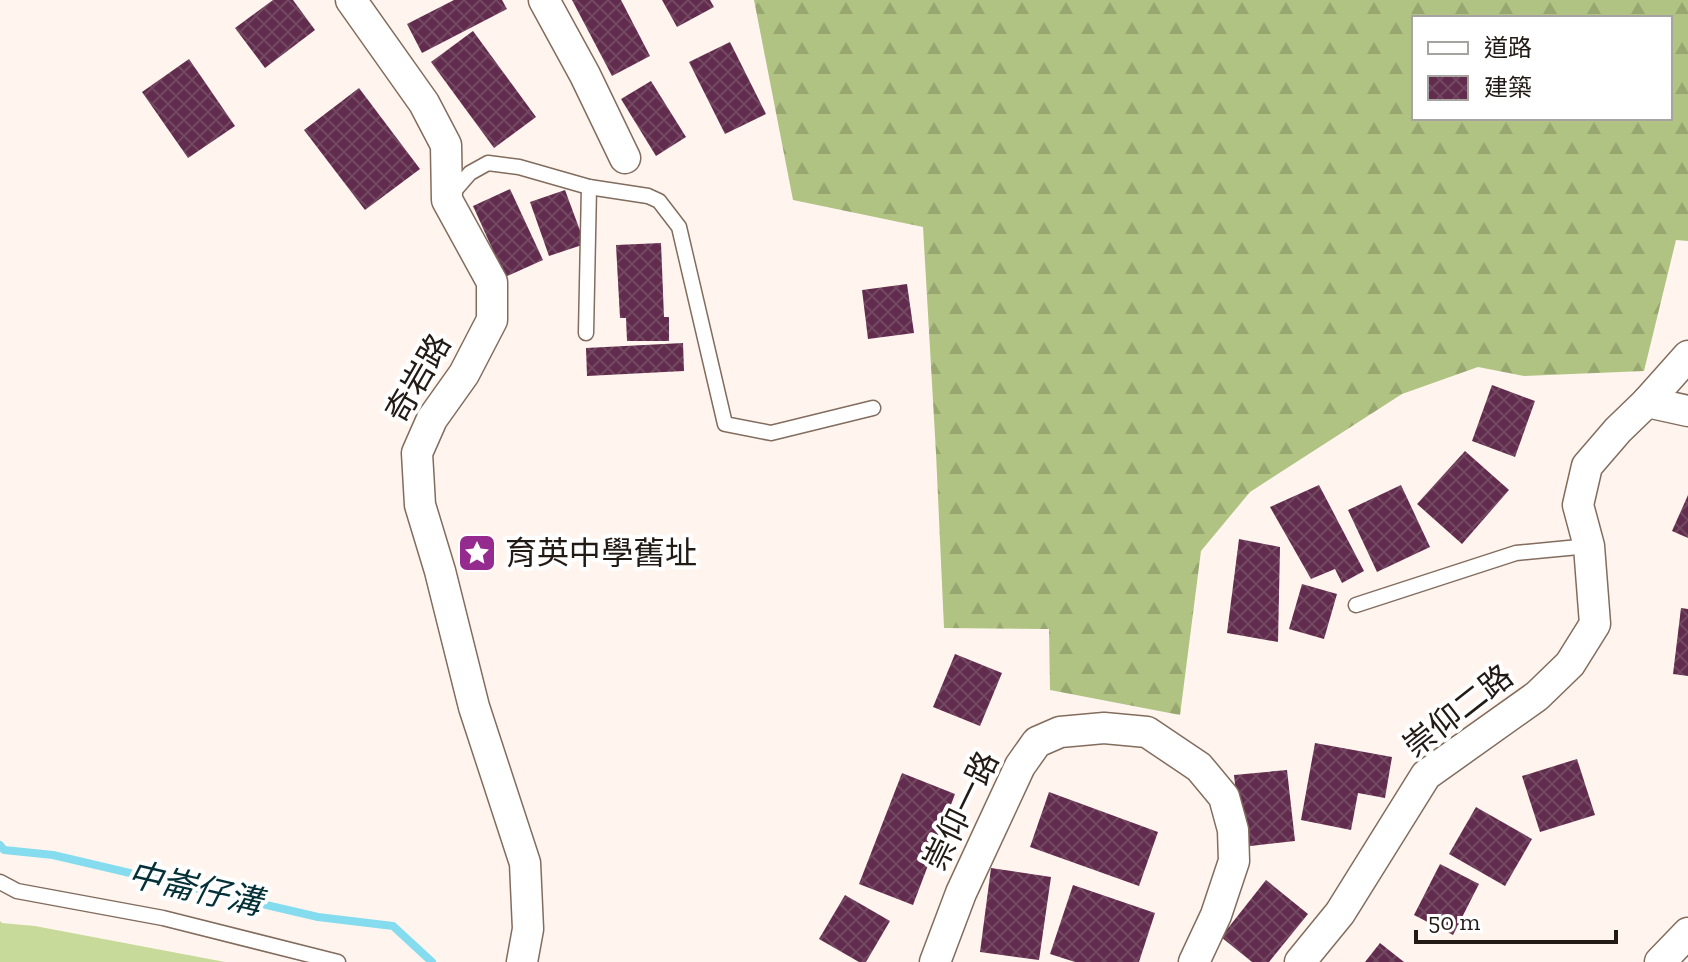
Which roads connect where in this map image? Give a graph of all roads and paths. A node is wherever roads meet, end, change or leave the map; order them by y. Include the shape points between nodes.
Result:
1 (351, 0) edge
2 (544, 0) edge
3 (625, 158) dead end
4 (589, 187) junction
5 (447, 200) junction
6 (586, 333) dead end
7 (1688, 356) edge
8 (1647, 402) junction
9 (873, 408) dead end
10 (1688, 411) edge
11 (1589, 546) junction
12 (1356, 605) dead end
13 (0, 882) edge
14 (1688, 933) edge
15 (338, 962) edge
16 (522, 962) edge
17 (935, 962) edge
18 (1194, 962) edge
19 (1300, 962) edge
20 (1660, 962) edge

1 - 5 street, 奇岩路 via 424,103 446,145
2 - 3 street
4 - 5 lane via 488,163 470,173
4 - 6 lane
4 - 9 lane via 648,196 659,201 679,227 725,424 771,433
5 - 16 street, 奇岩路 via 492,282 492,320 417,453 420,505 474,707 525,863 528,929
7 - 8 street, 崇仰二路
8 - 10 street
8 - 11 street, 崇仰二路 via 1587,466 1578,505
11 - 12 lane via 1516,553
11 - 19 street, 崇仰二路 via 1595,624 1570,664 1537,696 1426,775 1340,913
13 - 15 lane via 17,891 163,918
14 - 20 street
17 - 18 street, 崇仰一路 via 987,836 1037,742 1060,732 1104,728 1147,732 1199,767 1224,797 1234,861

